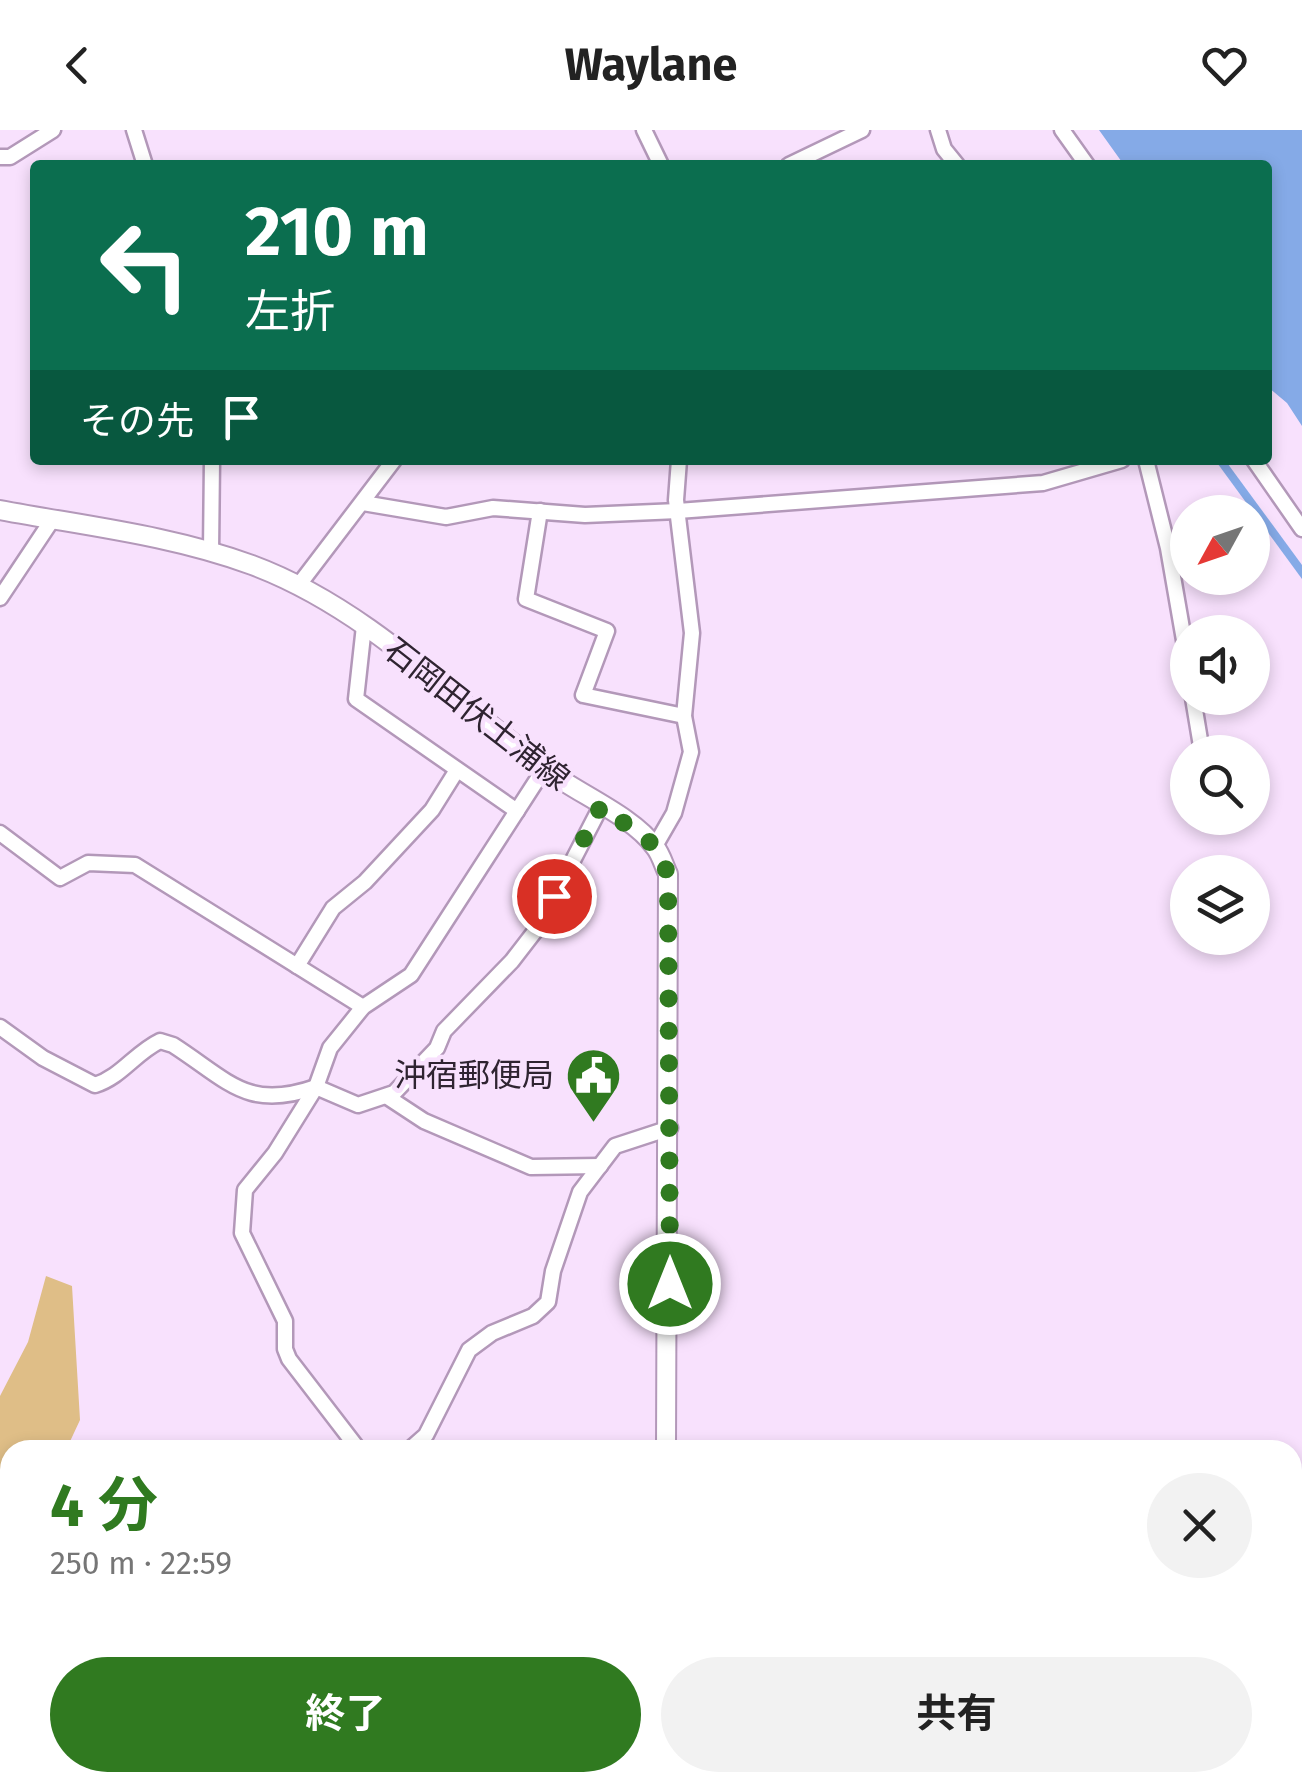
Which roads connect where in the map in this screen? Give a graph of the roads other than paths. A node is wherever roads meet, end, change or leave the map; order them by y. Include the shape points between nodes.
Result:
1 (54, 130) edge
2 (134, 130) edge
3 (644, 130) edge
4 (862, 130) edge
5 (938, 130) edge
6 (1062, 130) edge
7 (0, 157) edge
8 (143, 160) edge
9 (659, 160) edge
10 (800, 160) edge
11 (953, 160) edge
12 (1083, 160) edge
13 (212, 465) edge
14 (390, 465) edge
15 (679, 465) edge
16 (1106, 465) edge
17 (1147, 465) edge
18 (1258, 465) edge
19 (363, 502) junction
20 (0, 510) edge
21 (678, 511) junction
22 (540, 512) junction
23 (52, 520) junction
24 (1302, 528) edge
25 (210, 552) junction
26 (298, 586) junction
27 (0, 598) edge
28 (1180, 615) edge
29 (364, 626) junction
30 (684, 716) junction
31 (544, 769) junction
32 (456, 770) junction
33 (601, 806) junction
34 (517, 812) junction
35 (0, 832) edge
36 (655, 846) junction
37 (297, 966) junction
38 (363, 1007) junction
39 (0, 1027) edge
40 (316, 1087) junction
41 (386, 1096) junction
42 (670, 1128) junction
43 (600, 1166) junction
44 (351, 1440) edge
45 (420, 1440) edge
46 (666, 1440) edge

1 - 7 street
2 - 8 street
3 - 9 street
4 - 10 street
5 - 11 street
6 - 12 street
13 - 25 street
14 - 19 street
15 - 21 street
16 - 21 street via 1043,484
17 - 28 street
18 - 24 street
19 - 22 street via 446,517 494,508
19 - 26 street
20 - 23 main road, 石岡田伏土浦線
21 - 22 street
21 - 30 street via 692,633
22 - 30 street via 526,600 607,631 583,695
23 - 25 main road, 石岡田伏土浦線
23 - 27 street
25 - 26 main road, 石岡田伏土浦線
26 - 29 main road, 石岡田伏土浦線
29 - 31 main road, 石岡田伏土浦線
29 - 32 street via 356,698
30 - 36 street via 691,752 674,813
31 - 33 main road, 石岡田伏土浦線
31 - 34 street
32 - 34 street
32 - 37 street via 432,810 333,908
33 - 36 main road, 石岡田伏土浦線
33 - 41 street via 538,926 437,1048
34 - 38 street via 411,974
35 - 37 street via 60,878 88,863 135,866
36 - 42 main road via 668,874
37 - 38 street
38 - 40 street via 330,1048
39 - 40 street via 95,1085 110,1081 139,1051 160,1041 255,1096 284,1098
40 - 41 street via 358,1105
40 - 44 street via 245,1190 240,1222 285,1321 290,1359
41 - 43 street via 424,1121 531,1167
42 - 43 street via 615,1146
42 - 46 main road
43 - 45 street via 580,1192 548,1302 469,1350

